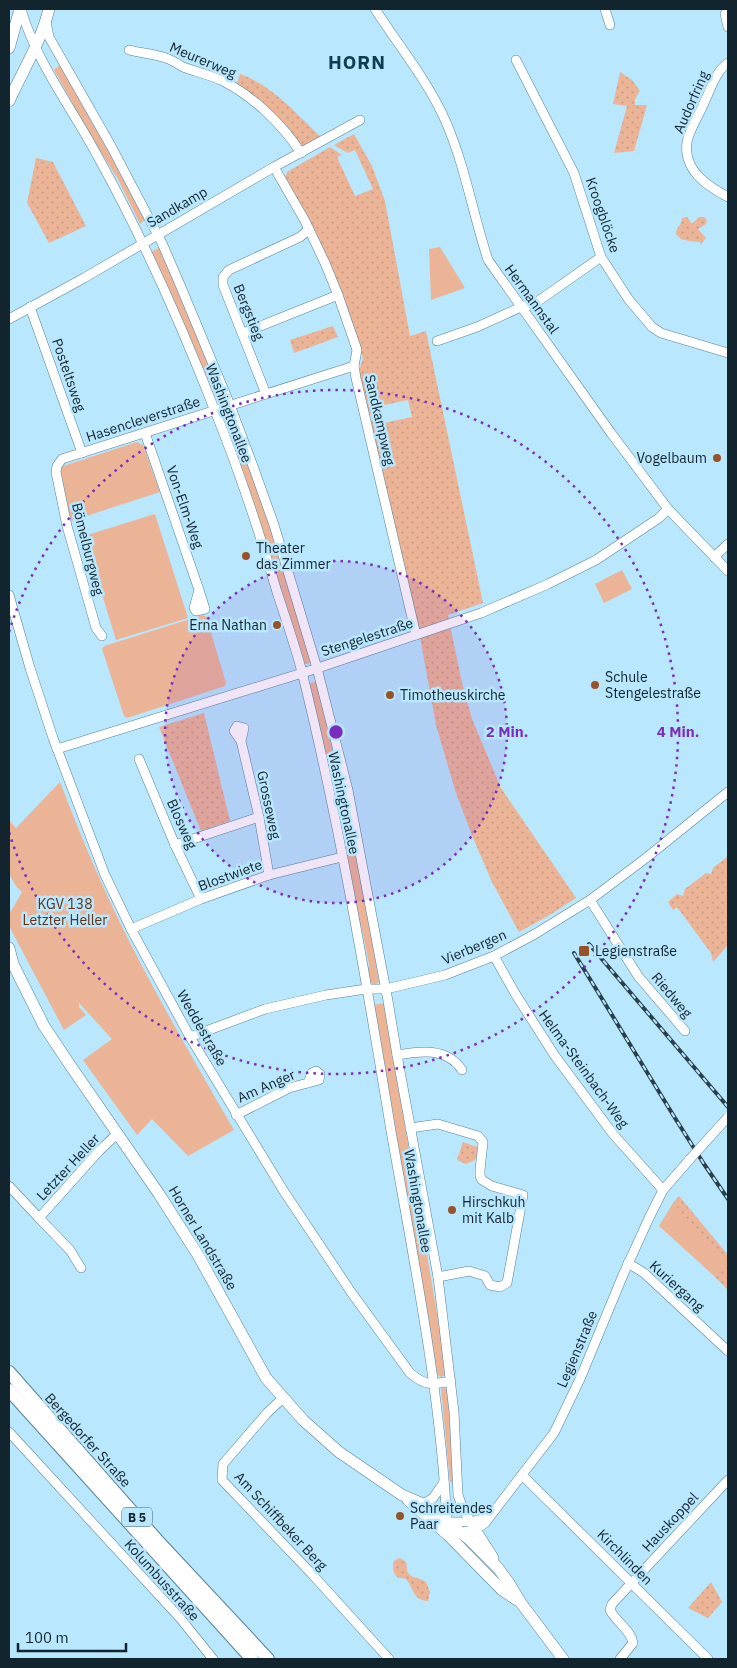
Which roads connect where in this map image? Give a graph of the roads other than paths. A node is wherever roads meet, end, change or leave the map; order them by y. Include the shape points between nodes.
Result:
1 (20, 9) edge
2 (49, 9) edge
3 (375, 9) edge
4 (605, 9) edge
5 (725, 14) dead end
6 (45, 23) junction
7 (610, 25) dead end
8 (728, 27) edge
9 (9, 48) edge
10 (36, 48) junction
11 (129, 50) dead end
12 (516, 60) dead end
13 (728, 64) edge
14 (9, 101) edge
15 (360, 120) dead end
16 (301, 153) junction
17 (274, 167) junction
18 (728, 197) edge
19 (309, 230) junction
20 (157, 234) junction
21 (142, 242) junction
22 (601, 257) junction
23 (338, 295) junction
24 (30, 307) junction
25 (521, 307) junction
26 (9, 319) edge
27 (243, 333) junction
28 (438, 341) dead end
29 (728, 353) edge
30 (354, 366) junction
31 (266, 394) junction
32 (230, 405) junction
33 (215, 411) junction
34 (145, 433) junction
35 (82, 453) junction
36 (57, 466) joint
37 (668, 510) junction
38 (728, 544) edge
39 (714, 558) junction
40 (728, 571) edge
41 (199, 590) dead end
42 (9, 595) edge
43 (9, 615) edge
44 (16, 622) junction
45 (416, 635) junction
46 (102, 636) dead end
47 (317, 668) junction
48 (302, 673) junction
49 (241, 741) dead end
50 (57, 749) junction
51 (139, 759) dead end
52 (728, 792) edge
53 (259, 818) junction
54 (175, 845) junction
55 (342, 857) junction
56 (269, 875) junction
57 (201, 899) junction
58 (590, 900) junction
59 (131, 929) junction
60 (9, 948) edge
61 (494, 956) junction
62 (12, 969) edge
63 (366, 989) junction
64 (386, 989) junction
65 (685, 1031) dead end
66 (190, 1037) junction
67 (397, 1055) junction
68 (462, 1070) dead end
69 (308, 1083) dead end
70 (236, 1115) junction
71 (728, 1117) edge
72 (410, 1128) junction
73 (117, 1134) junction
74 (9, 1186) edge
75 (663, 1190) junction
76 (39, 1218) junction
77 (628, 1263) junction
78 (82, 1268) dead end
79 (438, 1276) junction
80 (728, 1351) edge
81 (9, 1372) edge
82 (451, 1381) junction
83 (435, 1384) junction
84 (9, 1390) edge
85 (283, 1398) junction
86 (9, 1432) edge
87 (522, 1475) junction
88 (728, 1480) edge
89 (444, 1482) junction
90 (402, 1495) junction
91 (423, 1504) junction
92 (492, 1515) junction
93 (447, 1522) junction
94 (475, 1530) junction
95 (461, 1532) junction
96 (448, 1535) junction
97 (498, 1568) junction
98 (632, 1583) junction
99 (521, 1603) junction
100 (213, 1659) edge
101 (252, 1659) edge
102 (268, 1659) edge
103 (389, 1659) edge
104 (563, 1659) edge
105 (620, 1659) edge
106 (708, 1659) edge

1 - 9 main road
1 - 10 street, Washingtonallee
2 - 6 main road
3 - 25 street, Hermannstal via 423,81 445,121 462,163 488,260
4 - 7 street
5 - 8 street
6 - 10 main road
6 - 20 street, Washingtonallee via 49,37
10 - 14 main road
10 - 21 street, Washingtonallee via 99,157
11 - 16 street, Meurerweg via 166,58 232,86 269,115
12 - 22 street, Kroogblöcke via 574,173
13 - 18 street, Audorfring via 715,79 687,143 688,158 697,175
15 - 16 street, Sandkamp
16 - 17 street, Sandkamp
17 - 19 street, Sandkampweg
17 - 20 street, Sandkamp
19 - 23 street, Sandkampweg
19 - 27 street, Bergstieg via 229,270 223,277
20 - 21 street, Sandkamp
20 - 32 street, Washingtonallee
21 - 24 street, Sandkamp
21 - 33 street, Washingtonallee
22 - 25 street via 534,304
22 - 29 street, Kroogblöcke via 629,300 652,327 664,334
23 - 27 street
23 - 30 street, Sandkampweg via 357,350
24 - 26 street, Sandkamp
24 - 35 street, Posteltsweg
25 - 28 street
25 - 37 street, Hermannstal
27 - 31 street, Bergstieg
30 - 31 street, Hasencleverstraße
30 - 45 street, Sandkampweg
31 - 32 street, Hasencleverstraße
32 - 33 street, Hasencleverstraße
32 - 47 street, Washingtonallee via 274,525
33 - 34 street, Hasencleverstraße
33 - 48 street, Washingtonallee via 260,538
34 - 35 street, Hasencleverstraße
34 - 41 street, Von-Elm-Weg
35 - 36 street, Hasencleverstraße via 62,459
36 - 46 street, Bömelburgweg via 67,526 96,628
37 - 39 street, Hermannstal
37 - 45 street, Stengelestraße via 596,560 554,581 481,613
38 - 39 street
39 - 40 street, Hermannstal
42 - 44 street, Weddestraße
43 - 44 street, Weddestraße
44 - 50 street, Weddestraße
45 - 47 street, Stengelestraße
47 - 48 street, Stengelestraße
47 - 64 street, Washingtonallee via 348,790
48 - 50 street, Stengelestraße
48 - 55 street, Washingtonallee
49 - 53 street, Grosseweg
50 - 59 street, Weddestraße via 105,875
51 - 54 street, Blosweg
52 - 58 street, Vierbergen
53 - 54 street
53 - 56 street, Grosseweg
54 - 57 street, Blosweg
55 - 56 street, Blostwiete
55 - 63 street, Washingtonallee
56 - 57 street, Blostwiete
57 - 59 street, Blostwiete
58 - 61 street, Vierbergen
58 - 65 street, Riedweg via 638,976
59 - 66 street, Weddestraße
60 - 62 main road, Horner Landstraße
61 - 64 street, Vierbergen via 445,975
61 - 75 street, Helma-Steinbach-Weg via 555,1056 614,1134
62 - 73 main road, Horner Landstraße via 52,1038
63 - 64 street, Vierbergen
63 - 66 street, Vierbergen via 266,1009
63 - 83 street, Washingtonallee
64 - 67 street, Washingtonallee
66 - 70 street, Weddestraße
67 - 68 street via 430,1052 456,1061
67 - 72 street, Washingtonallee
69 - 70 street, Am Anger via 278,1093
70 - 83 street, Weddestraße via 318,1244 410,1373 421,1382
71 - 75 street, Legienstraße, bridge
72 - 79 street, Washingtonallee
72 - 79 street via 438,1124 478,1136 484,1142 480,1170 482,1180 523,1195 507,1283 500,1287 490,1285 485,1276 469,1271
73 - 76 street, Letzter Heller
73 - 85 main road, Horner Landstraße via 198,1255 266,1378
74 - 76 street, Letzter Heller
75 - 77 street, Legienstraße
76 - 78 street, Letzter Heller via 70,1250
77 - 80 street, Kuriergang via 644,1273
77 - 87 street, Legienstraße via 554,1434
79 - 82 street, Washingtonallee
81 - 102 highway, Bergedorfer Straße / B 5 via 157,1540
82 - 83 street
82 - 94 street, Washingtonallee via 458,1495
83 - 89 street, Washingtonallee
84 - 101 highway, B 5
85 - 90 main road, Horner Landstraße via 340,1452
85 - 103 street, Am Schiffbeker Berg via 223,1464 222,1480
86 - 100 street, Kolumbusstraße via 180,1618
87 - 92 street, Legienstraße
87 - 98 street, Kirchlinden
88 - 98 street, Hauskoppel
89 - 91 street via 434,1498
89 - 93 street, Washingtonallee
90 - 91 main road, Horner Landstraße
90 - 96 main road, Horner Landstraße
91 - 93 main road, Horner Landstraße
92 - 94 street, Legienstraße
92 - 94 street via 483,1519
93 - 94 street
93 - 95 main road, Horner Landstraße
93 - 96 street, Washingtonallee
94 - 95 street
94 - 97 main road
95 - 96 street
95 - 97 main road, Horner Landstraße
96 - 99 main road, Horner Landstraße via 502,1590
97 - 99 main road
98 - 105 street, Hauskoppel via 610,1610 633,1639 632,1646
98 - 106 street, Kirchlinden
99 - 104 main road

